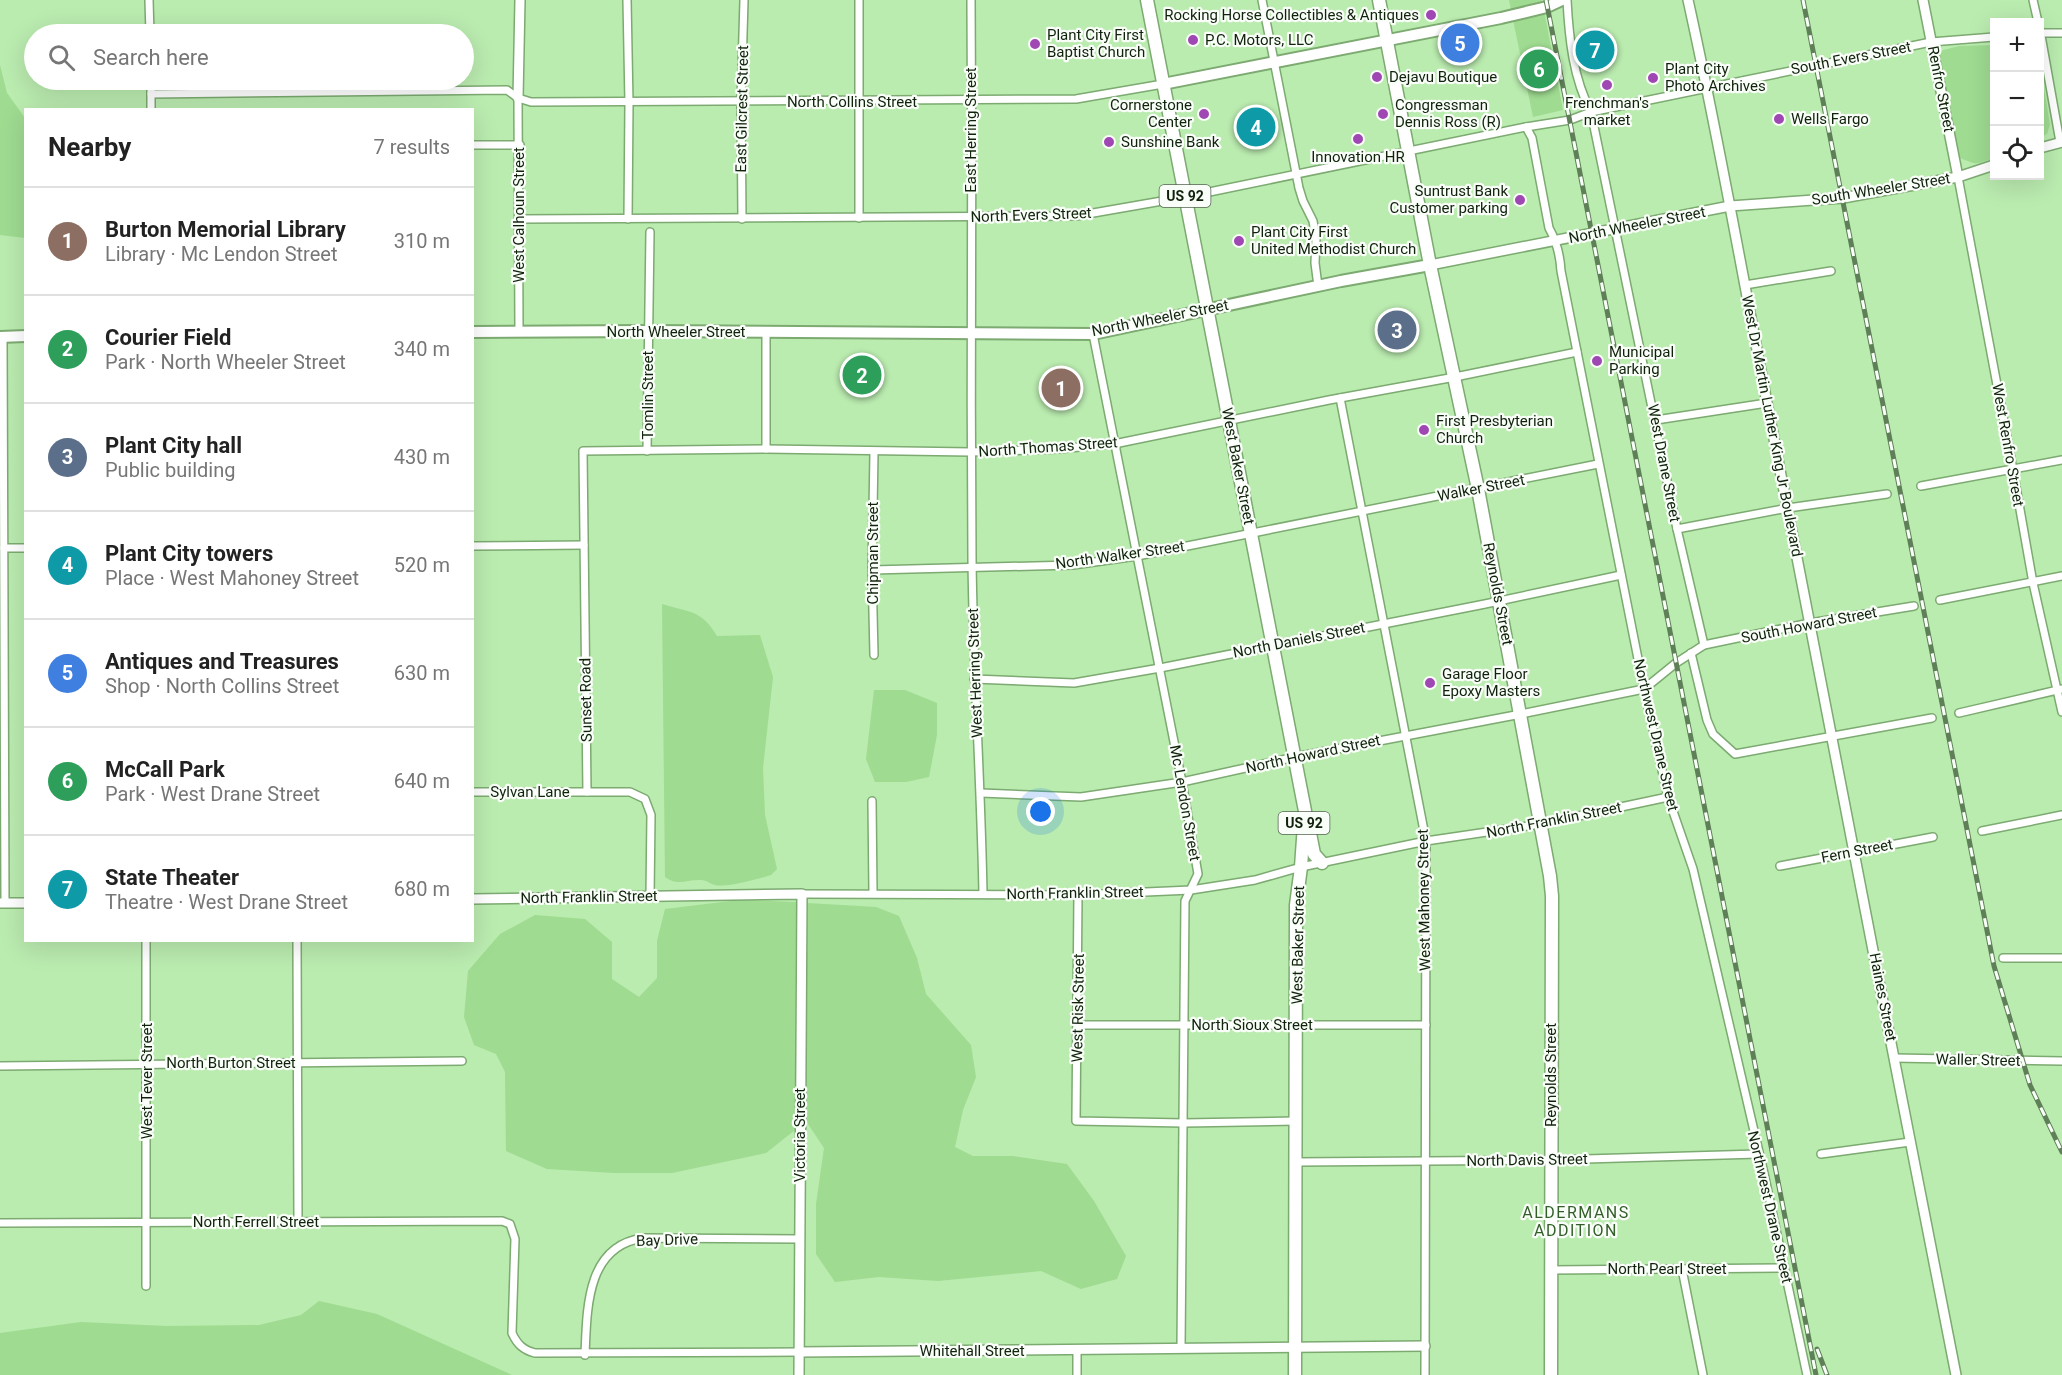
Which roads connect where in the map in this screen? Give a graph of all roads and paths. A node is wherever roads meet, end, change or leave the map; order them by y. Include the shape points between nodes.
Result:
1 (150, 0) edge
2 (520, 0) edge
3 (627, 0) edge
4 (744, 0) edge
5 (859, 0) edge
6 (971, 0) edge
7 (1147, 0) edge
8 (1262, 0) edge
9 (1379, 0) edge
10 (1564, 0) edge
11 (1688, 0) edge
12 (1923, 0) edge
13 (2033, 0) edge
14 (2037, 18) edge
15 (150, 24) edge
16 (2044, 32) edge
17 (2062, 33) edge
18 (1990, 37) edge
19 (1387, 40) junction
20 (1932, 42) junction
21 (2044, 53) edge
22 (1274, 62) junction
23 (1163, 84) junction
24 (1706, 88) junction
25 (151, 90) edge
26 (151, 94) junction
27 (518, 98) junction
28 (972, 101) junction
29 (741, 102) junction
30 (858, 102) junction
31 (629, 103) junction
32 (151, 108) edge
33 (1591, 112) junction
34 (1570, 120) joint
35 (1526, 127) junction
36 (2061, 142) edge
37 (474, 145) edge
38 (520, 145) junction
39 (2044, 147) edge
40 (1408, 152) junction
41 (1990, 167) edge
42 (1296, 175) junction
43 (1958, 177) junction
44 (1185, 197) junction
45 (1730, 206) junction
46 (859, 218) junction
47 (971, 218) junction
48 (519, 219) junction
49 (628, 219) junction
50 (742, 219) junction
51 (1616, 229) junction
52 (650, 232) dead end
53 (1557, 240) junction
54 (1430, 265) junction
55 (1831, 272) dead end
56 (1745, 285) junction
57 (1318, 286) junction
58 (1207, 309) junction
59 (648, 331) junction
60 (474, 332) edge
61 (519, 332) junction
62 (766, 332) junction
63 (970, 332) junction
64 (1093, 334) junction
65 (24, 336) edge
66 (2, 337) edge
67 (1577, 352) junction
68 (1455, 377) junction
69 (1340, 398) junction
70 (1767, 403) junction
71 (1230, 420) junction
72 (1656, 420) junction
73 (1114, 444) junction
74 (765, 449) junction
75 (583, 451) joint
76 (647, 451) junction
77 (874, 452) junction
78 (971, 452) junction
79 (2062, 460) edge
80 (1598, 464) junction
81 (2013, 470) junction
82 (2, 480) edge
83 (1921, 486) dead end
84 (1478, 489) junction
85 (1887, 494) dead end
86 (1788, 508) junction
87 (1363, 510) junction
88 (1677, 529) junction
89 (1251, 532) junction
90 (584, 545) junction
91 (474, 546) edge
92 (4, 548) junction
93 (24, 548) edge
94 (1137, 556) junction
95 (972, 567) junction
96 (873, 570) junction
97 (1621, 574) junction
98 (2062, 576) edge
99 (2033, 583) junction
100 (1940, 600) dead end
101 (1499, 601) junction
102 (1914, 606) dead end
103 (1384, 623) junction
104 (1810, 623) junction
105 (1273, 645) junction
106 (1704, 645) junction
107 (1691, 653) junction
108 (874, 655) dead end
109 (1160, 668) junction
110 (974, 679) junction
111 (1644, 689) junction
112 (2060, 689) edge
113 (2062, 712) edge
114 (1959, 713) dead end
115 (1521, 714) junction
116 (1932, 718) dead end
117 (1407, 735) junction
118 (1831, 736) junction
119 (1295, 757) junction
120 (2, 769) edge
121 (1182, 782) junction
122 (474, 792) edge
123 (587, 792) junction
124 (981, 793) junction
125 (1668, 797) junction
126 (872, 801) dead end
127 (1305, 811) junction
128 (2062, 815) edge
129 (1541, 824) junction
130 (1982, 831) dead end
131 (1934, 837) dead end
132 (1426, 842) junction
133 (1856, 851) junction
134 (1322, 863) junction
135 (1780, 866) dead end
136 (1302, 867) junction
137 (1191, 890) junction
138 (873, 893) junction
139 (802, 894) junction
140 (983, 894) junction
141 (1078, 895) junction
142 (650, 896) junction
143 (474, 899) edge
144 (2, 903) edge
145 (24, 903) edge
146 (146, 942) edge
147 (297, 942) edge
148 (2003, 958) dead end
149 (2062, 958) edge
150 (1078, 1025) junction
151 (1296, 1025) junction
152 (1426, 1025) junction
153 (1185, 1026) junction
154 (1894, 1058) junction
155 (462, 1061) dead end
156 (2062, 1061) edge
157 (147, 1063) junction
158 (298, 1063) junction
159 (0, 1066) edge
160 (1296, 1121) junction
161 (1184, 1123) junction
162 (1910, 1142) junction
163 (1758, 1154) junction
164 (1821, 1154) dead end
165 (1551, 1160) junction
166 (1425, 1161) junction
167 (1296, 1162) junction
168 (146, 1222) junction
169 (298, 1222) junction
170 (0, 1223) edge
171 (799, 1239) junction
172 (1784, 1268) junction
173 (1682, 1269) junction
174 (1551, 1270) junction
175 (146, 1286) dead end
176 (1295, 1346) junction
177 (1425, 1346) junction
178 (521, 1347) joint
179 (1181, 1348) junction
180 (1077, 1351) junction
181 (799, 1352) junction
182 (585, 1354) junction
183 (799, 1375) edge
184 (1077, 1375) edge
185 (1295, 1375) edge
186 (1425, 1375) edge
187 (1551, 1375) edge
188 (1703, 1375) edge
189 (1808, 1375) edge
190 (1956, 1375) edge

1 - 15 street
2 - 27 street
3 - 31 street
4 - 29 street, East Gilcrest Street
5 - 30 street
6 - 28 street, East Herring Street
7 - 23 main road, US 92
8 - 22 street
9 - 19 main road, Reynolds Street
10 - 19 main road, North Collins Street via 1547,7
10 - 33 street, West Drane Street via 1582,95
11 - 24 street, West Dr Martin Luther King Jr Boulevard
12 - 20 street, Renfro Street
13 - 14 street
16 - 17 street
18 - 20 street, South Evers Street
19 - 22 main road, North Collins Street
19 - 40 main road, Reynolds Street
20 - 24 street, South Evers Street
20 - 43 street, Renfro Street
21 - 36 street
22 - 23 main road, North Collins Street
22 - 42 street
23 - 28 street, North Collins Street via 1076,99
23 - 44 main road, US 92
24 - 33 street, South Evers Street
24 - 45 street, West Dr Martin Luther King Jr Boulevard
25 - 26 street
26 - 27 street, North Collins Street via 507,90
26 - 32 street
27 - 31 street, North Collins Street via 531,102
27 - 38 street, West Calhoun Street
28 - 30 street, North Collins Street
28 - 47 street, East Herring Street
29 - 30 street, North Collins Street
29 - 31 street, North Collins Street
29 - 50 street, East Gilcrest Street
30 - 46 street
31 - 49 street
33 - 34 street, South Evers Street
33 - 51 street, West Drane Street
34 - 35 street, North Evers Street
35 - 40 street, North Evers Street
35 - 53 street, Northwest Drane Street via 1532,138 1549,228
36 - 39 street
37 - 38 street
38 - 48 street, West Calhoun Street
40 - 42 street, North Evers Street
40 - 54 main road, Reynolds Street
41 - 43 street, South Wheeler Street
42 - 44 street, North Evers Street
42 - 57 street via 1314,221
43 - 45 street, South Wheeler Street via 1843,198
43 - 81 street, West Renfro Street
44 - 47 street, North Evers Street via 1076,216
44 - 58 main road, US 92
45 - 51 street, North Wheeler Street
45 - 56 street, West Dr Martin Luther King Jr Boulevard
46 - 47 street, North Evers Street
46 - 50 street, North Evers Street
47 - 63 street, East Herring Street
48 - 49 street, North Evers Street
48 - 61 street, West Calhoun Street
49 - 50 street, North Evers Street
51 - 53 street, North Wheeler Street
51 - 72 street, West Drane Street
52 - 59 street, Tomlin Street
53 - 54 street, North Wheeler Street
53 - 67 street, Northwest Drane Street
54 - 57 main road, North Wheeler Street
54 - 68 main road, Reynolds Street
55 - 56 street
56 - 70 street, West Dr Martin Luther King Jr Boulevard
57 - 58 main road, North Wheeler Street
58 - 64 main road, North Wheeler Street
58 - 71 main road, West Baker Street / US 92
59 - 61 main road, North Wheeler Street
59 - 62 main road, North Wheeler Street
59 - 76 street, Tomlin Street
60 - 61 main road, North Wheeler Street
62 - 63 main road, North Wheeler Street
62 - 74 street
63 - 64 main road, North Wheeler Street
63 - 78 street, East Herring Street
64 - 73 street, Mc Lendon Street
65 - 66 main road
66 - 82 street
67 - 68 street, North Thomas Street
67 - 80 street, Northwest Drane Street
68 - 69 street, North Thomas Street
68 - 84 main road, Reynolds Street
69 - 71 street, North Thomas Street
69 - 87 street, West Mahoney Street
70 - 72 street
70 - 86 street, West Dr Martin Luther King Jr Boulevard
71 - 73 street, North Thomas Street
71 - 89 main road, West Baker Street / US 92
72 - 88 street, West Drane Street
73 - 78 street, North Thomas Street
73 - 94 street, Mc Lendon Street
74 - 76 street, North Thomas Street
74 - 77 street, North Thomas Street
75 - 76 street, North Thomas Street
75 - 90 street, Sunset Road
77 - 78 street, North Thomas Street
77 - 96 street, Chipman Street
78 - 95 street, West Herring Street
79 - 81 street
80 - 84 street, Walker Street
80 - 97 street, Northwest Drane Street
81 - 83 street
81 - 99 street, West Renfro Street
82 - 92 street
84 - 87 street, Walker Street
84 - 101 main road, Reynolds Street
85 - 86 street
86 - 88 street
86 - 104 street, West Dr Martin Luther King Jr Boulevard
87 - 89 street, North Walker Street
87 - 103 street, West Mahoney Street
88 - 106 street, West Drane Street
89 - 94 street, North Walker Street
89 - 105 main road, West Baker Street / US 92
90 - 91 street
90 - 123 street, Sunset Road
92 - 93 street
92 - 120 street
94 - 95 street, North Walker Street via 1073,565
94 - 109 street, Mc Lendon Street
95 - 96 street, North Walker Street
95 - 110 street, West Herring Street
96 - 108 street, Chipman Street
97 - 101 street, North Daniels Street
97 - 111 street, Northwest Drane Street
98 - 99 street
99 - 100 street
99 - 112 street, West Renfro Street
101 - 103 street, North Daniels Street
101 - 115 main road, Reynolds Street
102 - 104 street, South Howard Street
103 - 105 street, North Daniels Street
103 - 117 street, West Mahoney Street
104 - 106 street, South Howard Street
104 - 118 street, West Dr Martin Luther King Jr Boulevard
105 - 109 street, North Daniels Street
105 - 119 main road, West Baker Street / US 92
106 - 107 street, South Howard Street
107 - 111 street, South Howard Street
107 - 118 street via 1713,734 1735,754
109 - 110 street, North Daniels Street via 1074,683
109 - 121 street, Mc Lendon Street
110 - 124 street, West Herring Street
111 - 115 street, North Howard Street
111 - 125 street, Northwest Drane Street
112 - 113 street, West Renfro Street
112 - 114 street
115 - 117 street, North Howard Street
115 - 129 main road, Reynolds Street
116 - 118 street
117 - 119 street, North Howard Street
117 - 132 street, West Mahoney Street
118 - 133 street, West Dr Martin Luther King Jr Boulevard
119 - 121 street, North Howard Street
119 - 127 main road, West Baker Street / US 92
120 - 144 street
121 - 124 street, North Howard Street via 1081,797
121 - 137 street, Mc Lendon Street via 1198,874
122 - 123 street, Sylvan Lane
123 - 142 street via 630,792 645,799 651,815
124 - 140 street, West Herring Street
125 - 129 street, North Franklin Street
125 - 163 street, Northwest Drane Street via 1693,869
126 - 138 street
127 - 134 main road, US 92 via 1314,854
127 - 136 main road, West Baker Street / US 92
128 - 130 street
129 - 132 street, North Franklin Street
129 - 165 main road, Reynolds Street via 1552,896
131 - 133 street, Fern Street
132 - 134 street, North Franklin Street
132 - 152 street, West Mahoney Street
133 - 135 street, Fern Street
133 - 154 street, Haines Street
134 - 136 street, North Franklin Street
136 - 137 street, North Franklin Street via 1255,880
136 - 151 main road, West Baker Street / US 92 via 1296,905
137 - 141 street, North Franklin Street
137 - 153 street, Mc Lendon Street via 1185,901
138 - 139 street, North Franklin Street
138 - 140 street, North Franklin Street
139 - 142 street, North Franklin Street
139 - 171 street, Victoria Street
140 - 141 street, North Franklin Street
141 - 150 street, West Risk Street
142 - 143 street, North Franklin Street
144 - 145 street
146 - 157 street, West Tever Street
147 - 158 street
148 - 149 street
150 - 153 street, North Sioux Street
150 - 161 street, West Risk Street via 1076,1121
151 - 152 street, North Sioux Street
151 - 153 street, North Sioux Street
151 - 160 main road, West Baker Street / US 92
152 - 166 street, West Mahoney Street
153 - 161 street, Mc Lendon Street
154 - 156 street, Waller Street
154 - 162 street, Haines Street
155 - 158 street, North Burton Street
157 - 158 street, North Burton Street
157 - 159 street, North Burton Street
157 - 168 street, West Tever Street
158 - 169 street
160 - 161 street
160 - 167 main road, West Baker Street / US 92
161 - 179 street, Mc Lendon Street
162 - 164 street
162 - 190 street
163 - 165 street, North Davis Street
163 - 172 street, Northwest Drane Street
165 - 166 street, North Davis Street
165 - 174 main road, Reynolds Street
166 - 167 street, North Davis Street
166 - 177 street, West Mahoney Street
167 - 176 main road, West Baker Street / US 92
168 - 169 street, North Ferrell Street
168 - 170 street, North Ferrell Street
168 - 175 street, West Tever Street
169 - 178 street, North Ferrell Street via 497,1220 510,1224 515,1249 512,1325
171 - 181 street, Victoria Street
171 - 182 street, Bay Drive via 644,1238 617,1246 605,1259 592,1286
172 - 173 street, North Pearl Street
172 - 189 street, Northwest Drane Street
173 - 174 street, North Pearl Street
173 - 188 street
174 - 187 main road, Reynolds Street
176 - 177 street, Whitehall Street
176 - 179 street, Whitehall Street
176 - 185 main road, West Baker Street / US 92
177 - 186 street, West Mahoney Street
178 - 182 street, Whitehall Street via 535,1353
179 - 180 street, Whitehall Street
180 - 181 street, Whitehall Street
180 - 184 street
181 - 182 street, Whitehall Street
181 - 183 street, Victoria Street

